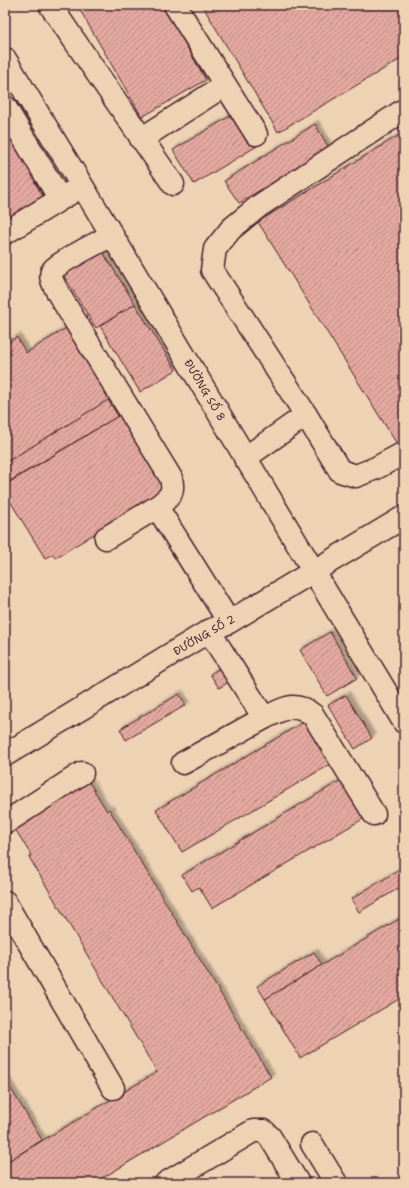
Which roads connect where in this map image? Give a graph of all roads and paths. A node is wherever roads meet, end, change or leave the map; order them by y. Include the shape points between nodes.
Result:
1 (50, 5) edge
2 (175, 5) edge
3 (5, 60) edge
4 (225, 85) junction
5 (5, 107) edge
6 (404, 110) edge
7 (256, 134) dead end
8 (141, 139) junction
9 (173, 184) dead end
10 (81, 186) junction
11 (60, 199) junction
12 (5, 233) edge
13 (112, 235) junction
14 (306, 415) junction
15 (404, 453) edge
16 (245, 458) junction
17 (157, 507) junction
18 (404, 517) edge
19 (106, 538) dead end
20 (313, 571) junction
21 (229, 622) junction
22 (209, 631) junction
23 (264, 718) junction
24 (404, 722) edge
25 (5, 755) edge
26 (183, 763) dead end
27 (82, 773) dead end
28 (374, 814) dead end
29 (5, 823) edge
30 (5, 902) edge
31 (113, 1088) dead end
32 (312, 1144) dead end
33 (166, 1183) edge
34 (298, 1183) edge
35 (336, 1183) edge

1 - 8 street
2 - 4 street
3 - 10 street, ĐƯỜNG SỐ 8
4 - 7 street
4 - 8 street
5 - 11 street
6 - 14 street via 259,206 231,229 215,249 212,270
8 - 9 street
10 - 11 street
10 - 13 street, ĐƯỜNG SỐ 8
11 - 12 street
13 - 16 street, ĐƯỜNG SỐ 8
13 - 17 street via 62,263 53,270 51,278 171,478 171,495
14 - 15 street via 340,471 356,476
14 - 16 street
16 - 20 street, ĐƯỜNG SỐ 8
17 - 19 street
17 - 21 street
18 - 20 street, ĐƯỜNG SỐ 2
20 - 21 street, ĐƯỜNG SỐ 2
20 - 24 street, ĐƯỜNG SỐ 8
21 - 22 street, ĐƯỜNG SỐ 2
22 - 23 street
22 - 25 street, ĐƯỜNG SỐ 2
23 - 26 street
23 - 28 street via 289,706 304,708 313,715
27 - 29 street
30 - 31 street
32 - 35 street
33 - 34 street via 253,1131 264,1131 270,1137

